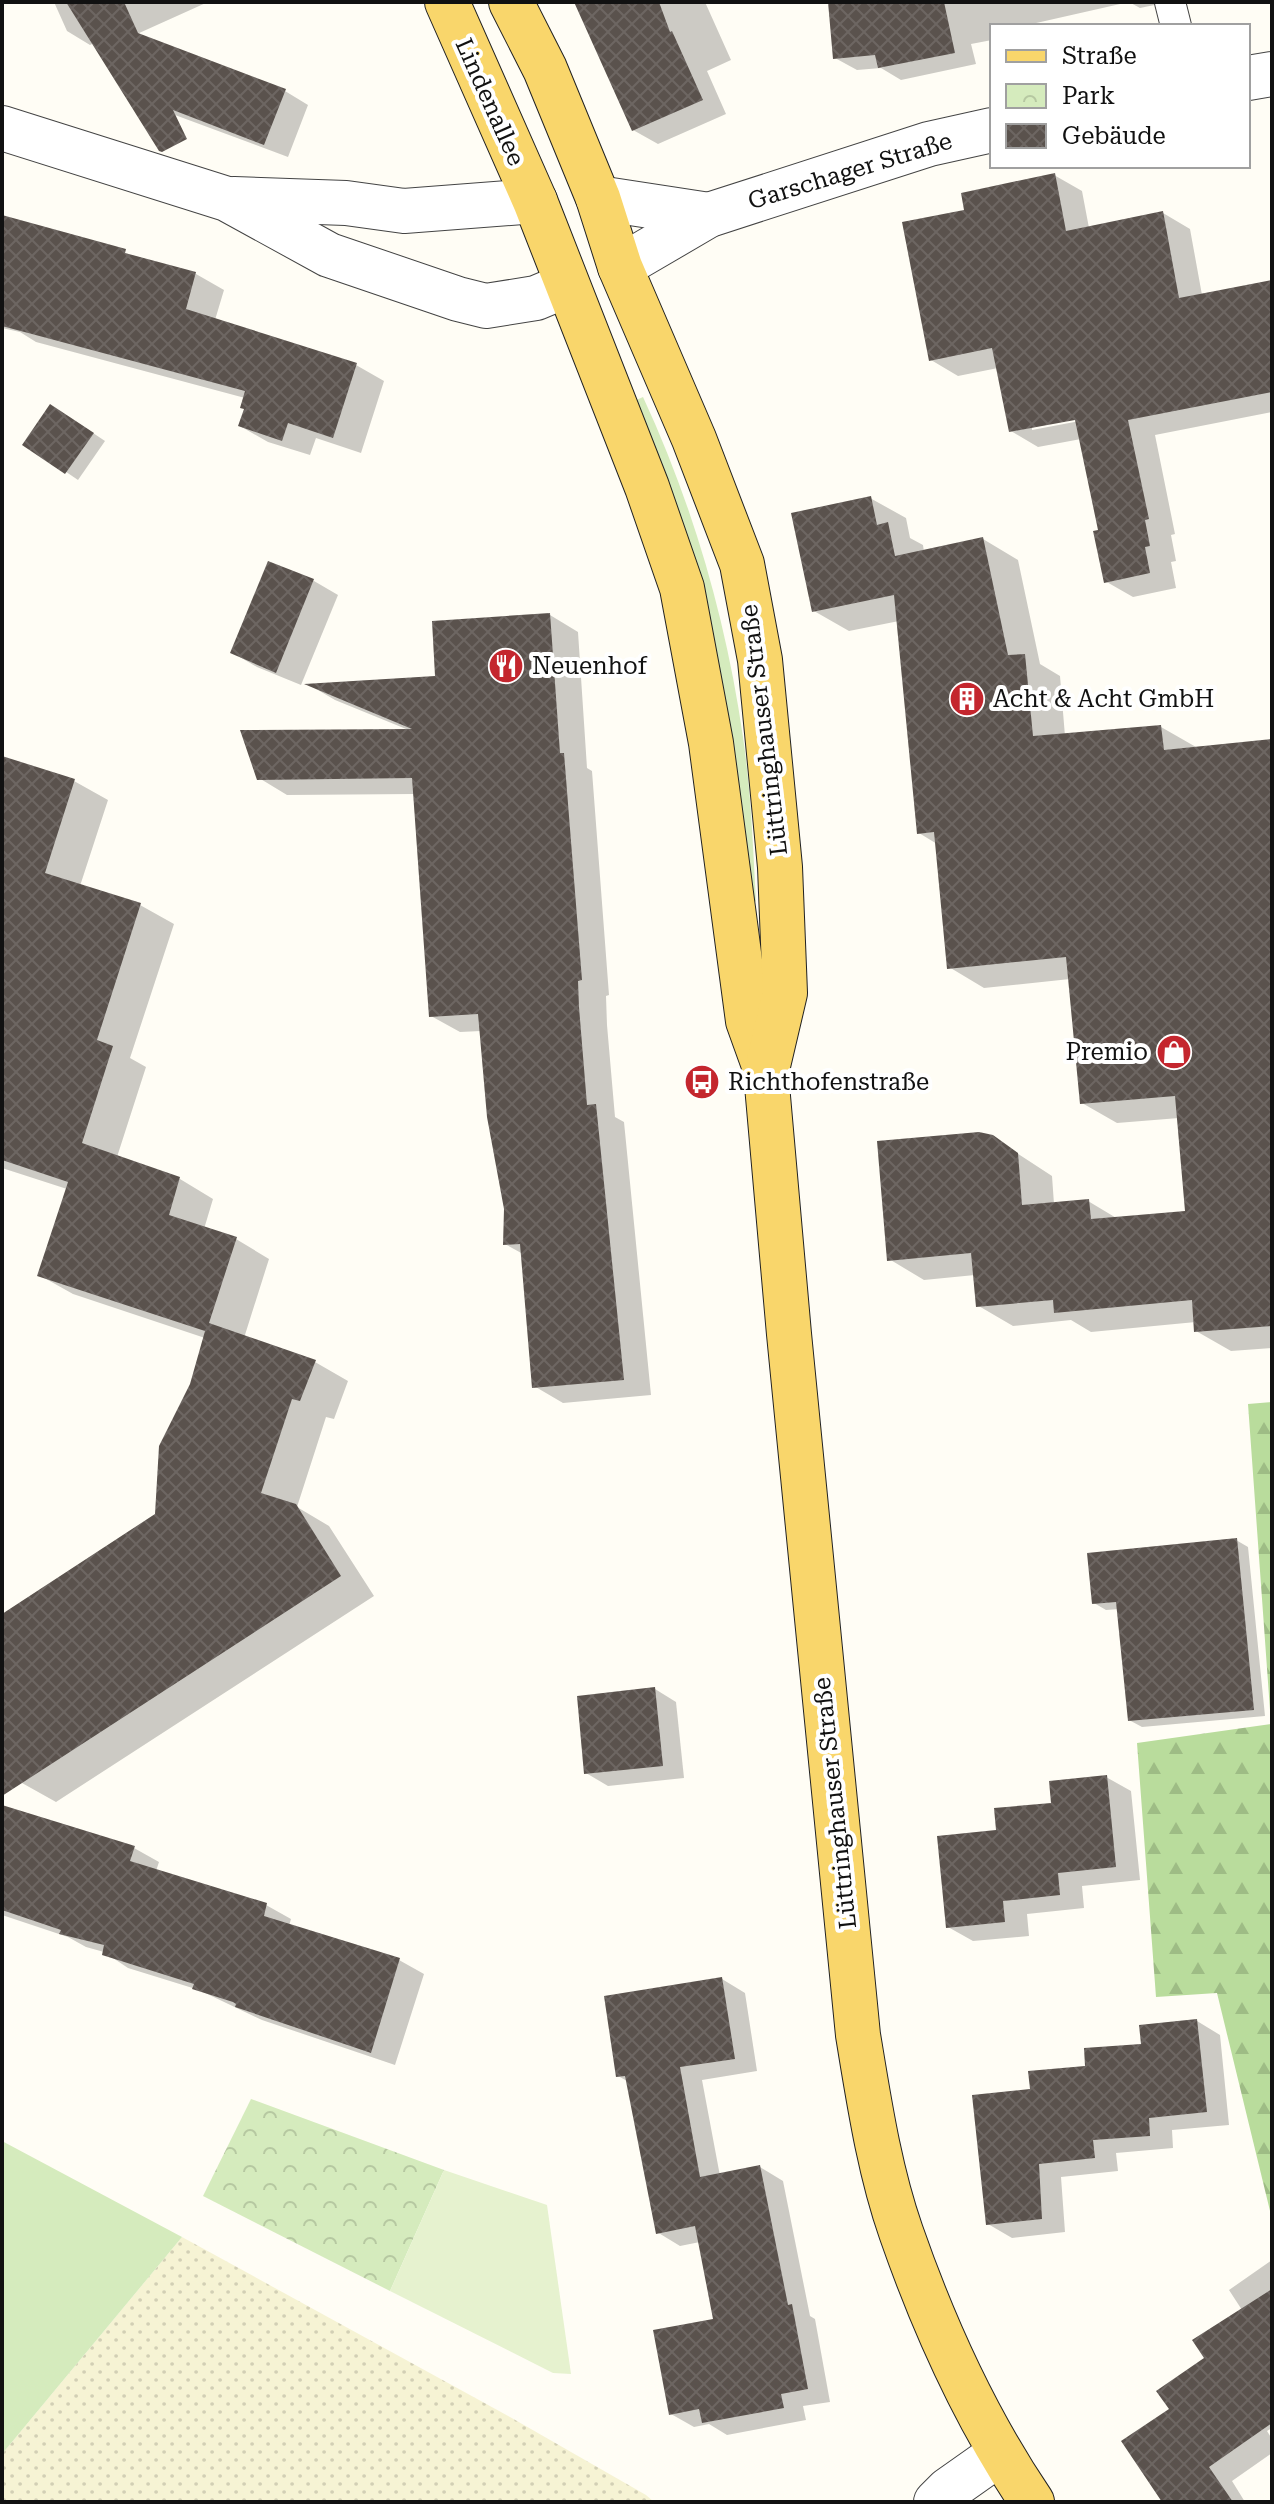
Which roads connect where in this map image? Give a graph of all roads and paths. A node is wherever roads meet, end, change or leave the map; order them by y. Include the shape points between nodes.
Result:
1 (447, 2) edge
2 (511, 2) edge
3 (1170, 2) edge
4 (1176, 24) edge
5 (1272, 74) edge
6 (1250, 78) edge
7 (2, 128) edge
8 (990, 130) edge
9 (598, 198) junction
10 (227, 199) junction
11 (535, 201) junction
12 (709, 215) junction
13 (620, 267) junction
14 (567, 285) junction
15 (766, 1071) junction
16 (999, 2454) junction
17 (936, 2502) edge
18 (1032, 2502) edge

1 - 11 main road, Lindenallee
2 - 9 main road
3 - 4 lane
5 - 6 street
7 - 10 street
8 - 12 street, Garschager Straße via 929,144
9 - 11 main road
9 - 12 street, Garschager Straße
9 - 13 main road, Lüttringhauser Straße
10 - 11 street via 346,203 404,211
10 - 14 street via 329,255 458,299 486,306 536,298
11 - 14 main road, Lindenallee
12 - 13 street, Garschager Straße
13 - 14 main road
13 - 15 main road, Lüttringhauser Straße via 742,564 760,660 780,867 785,993
14 - 15 main road, Lüttringhauser Straße via 682,588 711,743 748,1021
15 - 16 main road, Lüttringhauser Straße via 858,2035 874,2131 900,2231
16 - 17 street
16 - 18 main road, Lüttringhauser Straße

